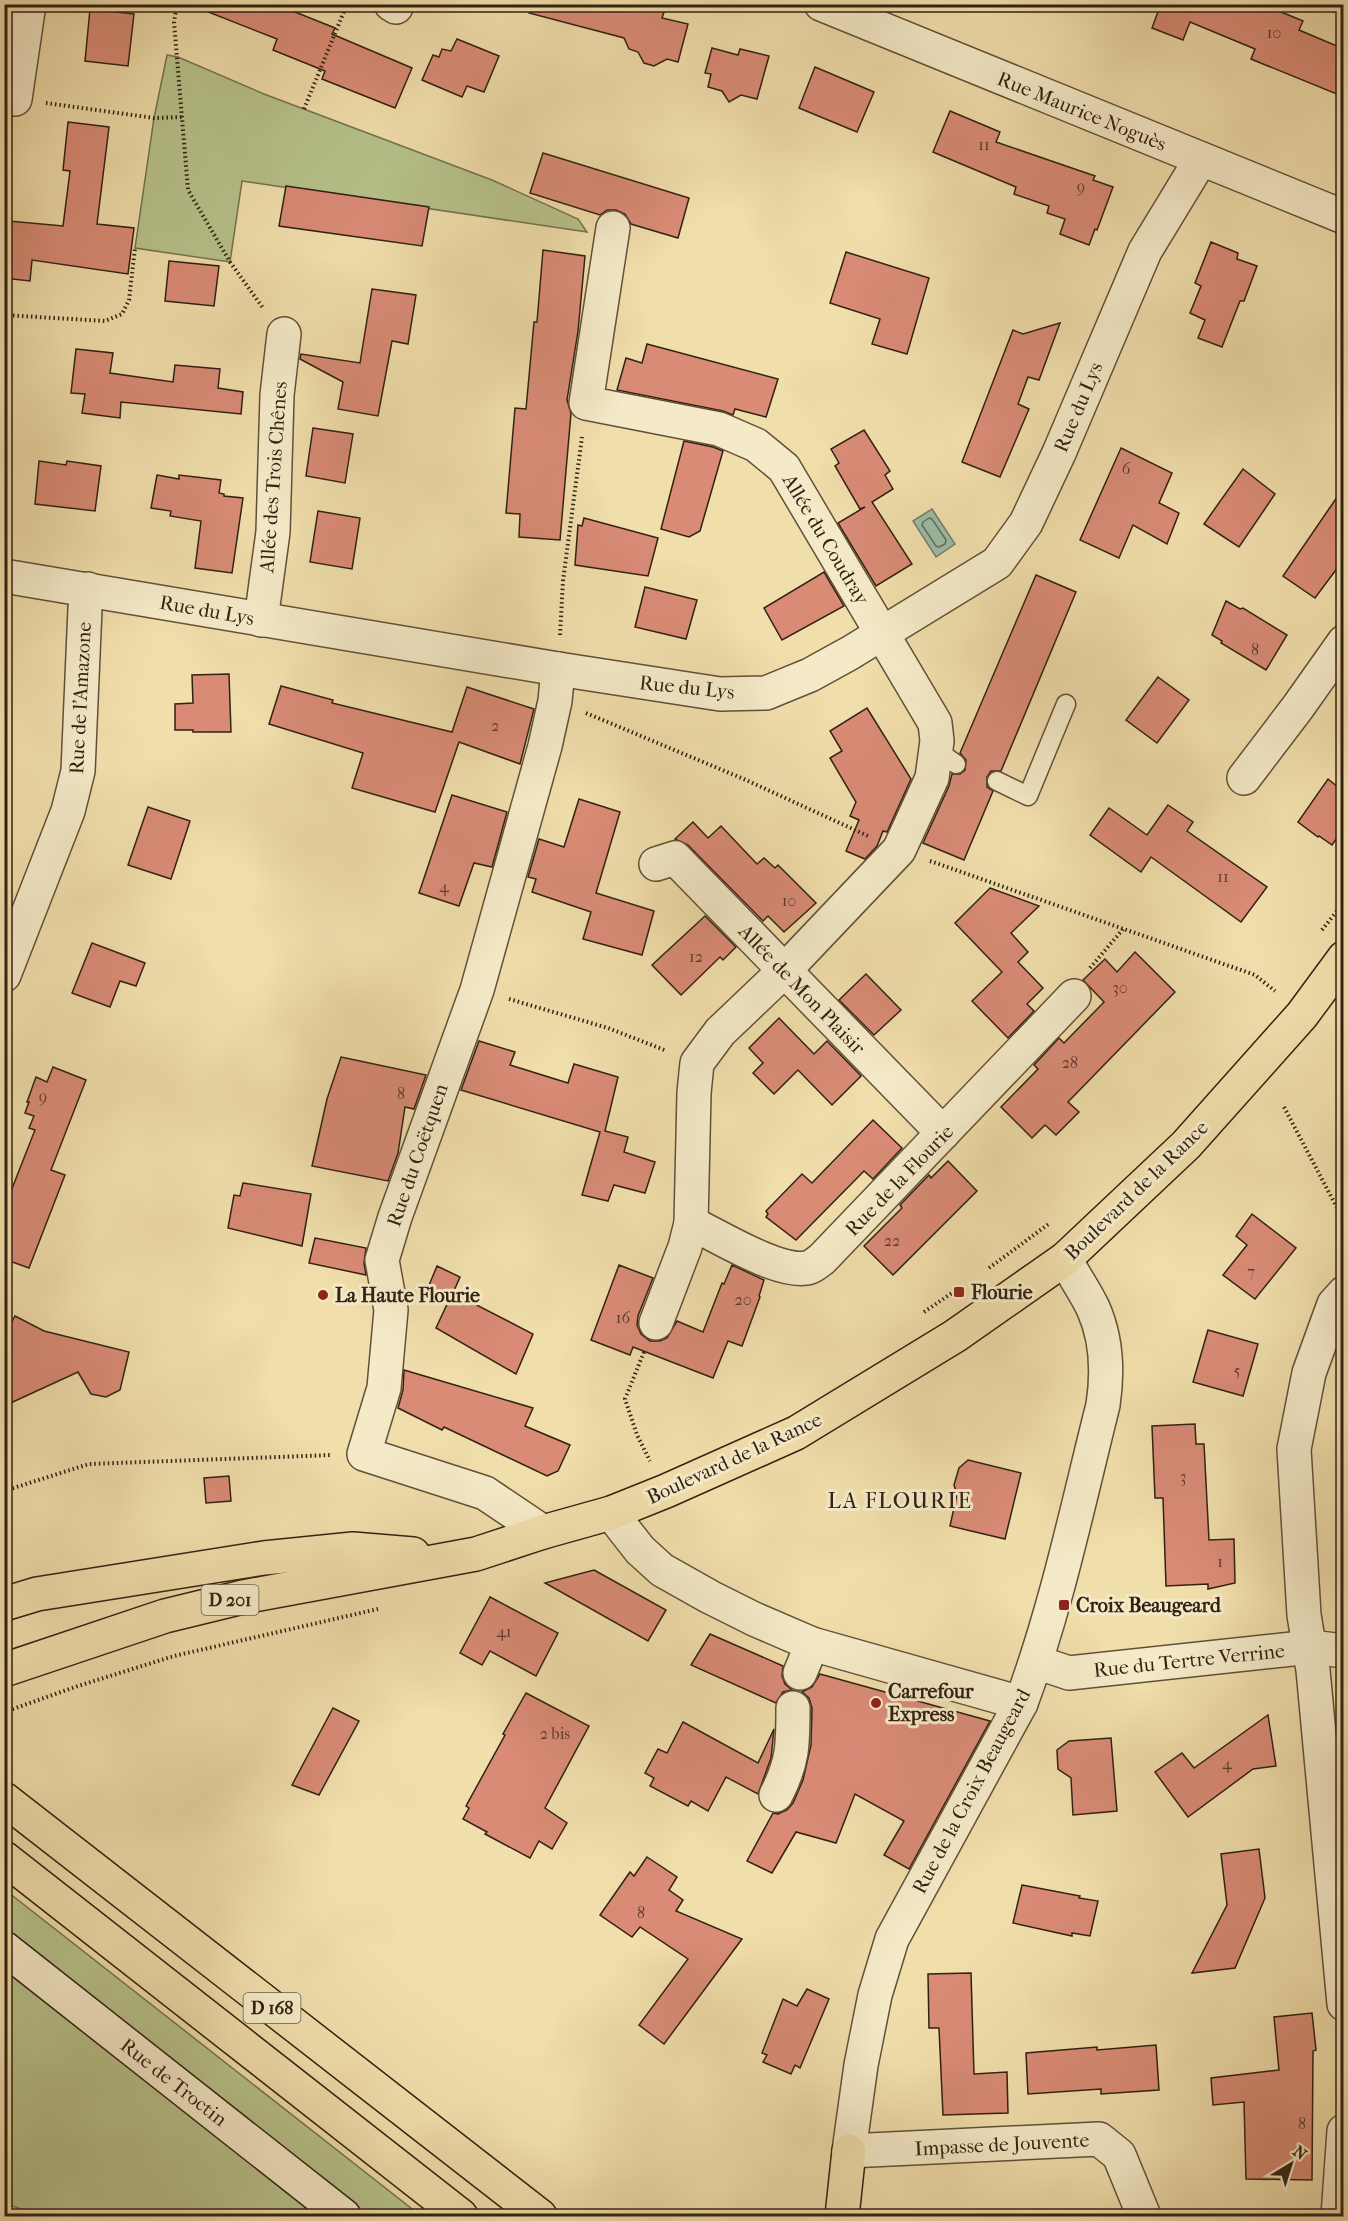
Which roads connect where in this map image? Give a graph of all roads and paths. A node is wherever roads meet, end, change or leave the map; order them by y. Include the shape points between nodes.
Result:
1 (29, 4) edge
2 (177, 4) edge
3 (347, 4) edge
4 (821, 4) edge
5 (15, 99) joint
6 (304, 109) dead end
7 (182, 117) junction
8 (1201, 159) junction
9 (1344, 217) edge
10 (613, 228) dead end
11 (135, 248) dead end
12 (4, 315) edge
13 (284, 334) joint
14 (586, 403) junction
15 (4, 576) edge
16 (88, 589) junction
17 (261, 620) junction
18 (883, 634) junction
19 (1344, 642) edge
20 (558, 669) junction
21 (1066, 704) dead end
22 (1244, 778) dead end
23 (997, 781) dead end
24 (656, 864) dead end
25 (1344, 902) edge
26 (1124, 928) dead end
27 (1319, 934) dead end
28 (1344, 958) edge
29 (784, 971) junction
30 (4, 975) edge
31 (1282, 982) dead end
32 (477, 990) junction
33 (1074, 996) joint
34 (1268, 999) dead end
35 (697, 1063) junction
36 (1284, 1107) dead end
37 (943, 1133) junction
38 (1056, 1219) dead end
39 (1344, 1221) edge
40 (691, 1223) junction
41 (1065, 1259) junction
42 (988, 1269) dead end
43 (961, 1287) dead end
44 (1344, 1293) edge
45 (915, 1318) dead end
46 (656, 1323) joint
47 (364, 1454) junction
48 (4, 1491) edge
49 (666, 1491) junction
50 (611, 1513) junction
51 (543, 1532) junction
52 (463, 1557) junction
53 (4, 1604) edge
54 (384, 1608) dead end
55 (1311, 1647) junction
56 (1344, 1651) edge
57 (1036, 1662) junction
58 (4, 1670) edge
59 (1021, 1703) junction
60 (793, 1708) dead end
61 (4, 1712) edge
62 (776, 1795) dead end
63 (4, 1799) edge
64 (4, 1858) edge
65 (4, 1948) edge
66 (1344, 2004) edge
67 (1344, 2132) edge
68 (849, 2151) junction
69 (344, 2217) edge
70 (461, 2217) edge
71 (540, 2217) edge
72 (842, 2217) edge
73 (1144, 2217) edge
74 (1338, 2217) edge

1 - 5 street
2 - 7 path via 174,22
3 - 6 path
4 - 8 street, Rue Maurice Noguès
5 - 7 path via 154,118
7 - 13 path via 188,190 230,262
8 - 9 street, Rue Maurice Noguès
8 - 18 street, Rue du Lys via 1145,250 1026,523 997,563
10 - 14 street
11 - 12 path via 129,300 122,314 105,321
13 - 17 street, Allée des Trois Chênes via 277,395 273,531
14 - 18 street, Allée du Coudray via 719,429 756,445 784,468
14 - 20 path via 563,581
15 - 16 street, Rue du Lys
16 - 17 street, Rue du Lys
16 - 30 street, Rue de l'Amazone via 78,771 68,811
17 - 20 street, Rue du Lys
18 - 20 street, Rue du Lys via 810,675 766,693 720,694
18 - 29 street, Allée du Coudray via 935,723 946,757 932,778 899,850
19 - 22 street
20 - 32 street, Rue du Coëtquen via 545,746
21 - 23 lane via 1028,796
24 - 29 street, Allée de Mon Plaisir via 675,858
25 - 27 path
26 - 33 path via 1076,985
28 - 41 main road, Boulevard de la Rance / D 201 via 1302,1014 1186,1145
29 - 35 street via 720,1032
29 - 37 street, Allée de Mon Plaisir
31 - 34 path
32 - 35 path via 608,1028
32 - 47 street, Rue du Coëtquen via 382,1260 391,1310 384,1388
33 - 37 street, Rue de la Flourie
35 - 40 street
36 - 39 path
37 - 40 street, Rue de la Flourie via 822,1259 807,1269 770,1262
38 - 42 path
40 - 46 street
41 - 49 main road, Boulevard de la Rance / D 201 via 955,1336 796,1433
41 - 57 street, Rue de la Croix Beaugeard via 1094,1310 1106,1353 1107,1379
43 - 45 path
44 - 55 street via 1334,1304 1309,1373 1294,1449 1305,1615
46 - 49 path via 625,1399 637,1435
47 - 48 path via 89,1464
47 - 51 street via 485,1493
49 - 50 main road, Boulevard de la Rance / D 201
50 - 51 main road, Boulevard de la Rance / D 201
50 - 59 street via 640,1550 662,1570 806,1659
51 - 52 main road, Boulevard de la Rance / D 201
52 - 53 main road via 352,1549 264,1558 37,1594
52 - 58 main road, Boulevard de la Rance / D 201 via 243,1597 165,1616
54 - 61 path via 174,1656
55 - 56 street, Rue du Tertre Verrine
55 - 57 street, Rue du Tertre Verrine via 1070,1673
55 - 66 street
57 - 59 street, Rue de la Croix Beaugeard
59 - 68 street, Rue de la Croix Beaugeard via 891,1939 861,2065
60 - 62 street via 788,1772
63 - 71 main road, D 168
64 - 70 main road, D 168
65 - 69 street, Rue de Troctin
67 - 74 street
68 - 72 main road
68 - 73 street, Impasse de Jouvente via 1099,2139 1119,2155

